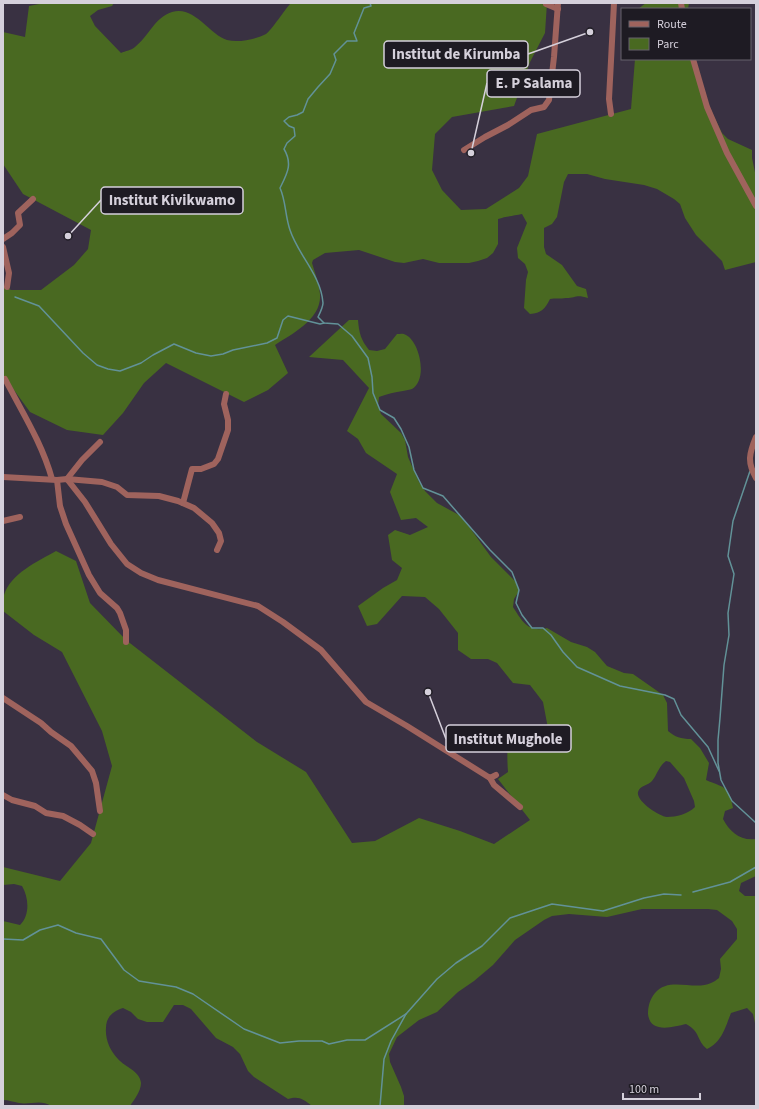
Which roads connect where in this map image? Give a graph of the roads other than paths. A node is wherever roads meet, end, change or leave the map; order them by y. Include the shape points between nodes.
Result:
1 (614, 3) edge
2 (546, 4) edge
3 (558, 6) edge
4 (693, 60) edge
5 (611, 114) dead end
6 (464, 150) dead end
7 (33, 199) dead end
8 (756, 206) edge
9 (3, 239) edge
10 (3, 247) edge
11 (7, 287) dead end
12 (5, 379) dead end
13 (226, 394) dead end
14 (756, 437) edge
15 (100, 442) dead end
16 (3, 477) edge
17 (756, 478) edge
18 (54, 479) junction
19 (67, 479) junction
20 (183, 503) junction
21 (20, 517) dead end
22 (3, 522) edge
23 (217, 550) dead end
24 (126, 642) dead end
25 (3, 698) edge
26 (3, 795) edge
27 (520, 807) dead end
28 (100, 811) dead end
29 (93, 834) dead end

1 - 5 street via 609,99
2 - 3 street
3 - 6 street via 549,100 544,106 531,110
4 - 8 street via 706,107
7 - 9 street via 18,213 20,225
10 - 11 street via 9,273
12 - 18 street via 36,437
13 - 20 street via 224,404 228,430 218,460 201,469 192,469
14 - 17 street via 750,457 751,469
15 - 19 street
16 - 18 street
18 - 19 street
18 - 24 street via 66,524 89,576 100,594 120,613 126,630
19 - 20 street via 102,482 118,487 127,494 159,496
19 - 27 street via 127,564 158,580 258,606 321,650 366,702 493,776 494,786
20 - 23 street via 194,508 212,523 221,541
21 - 22 street
25 - 28 street via 71,746 92,771
26 - 29 street via 46,813 63,816

